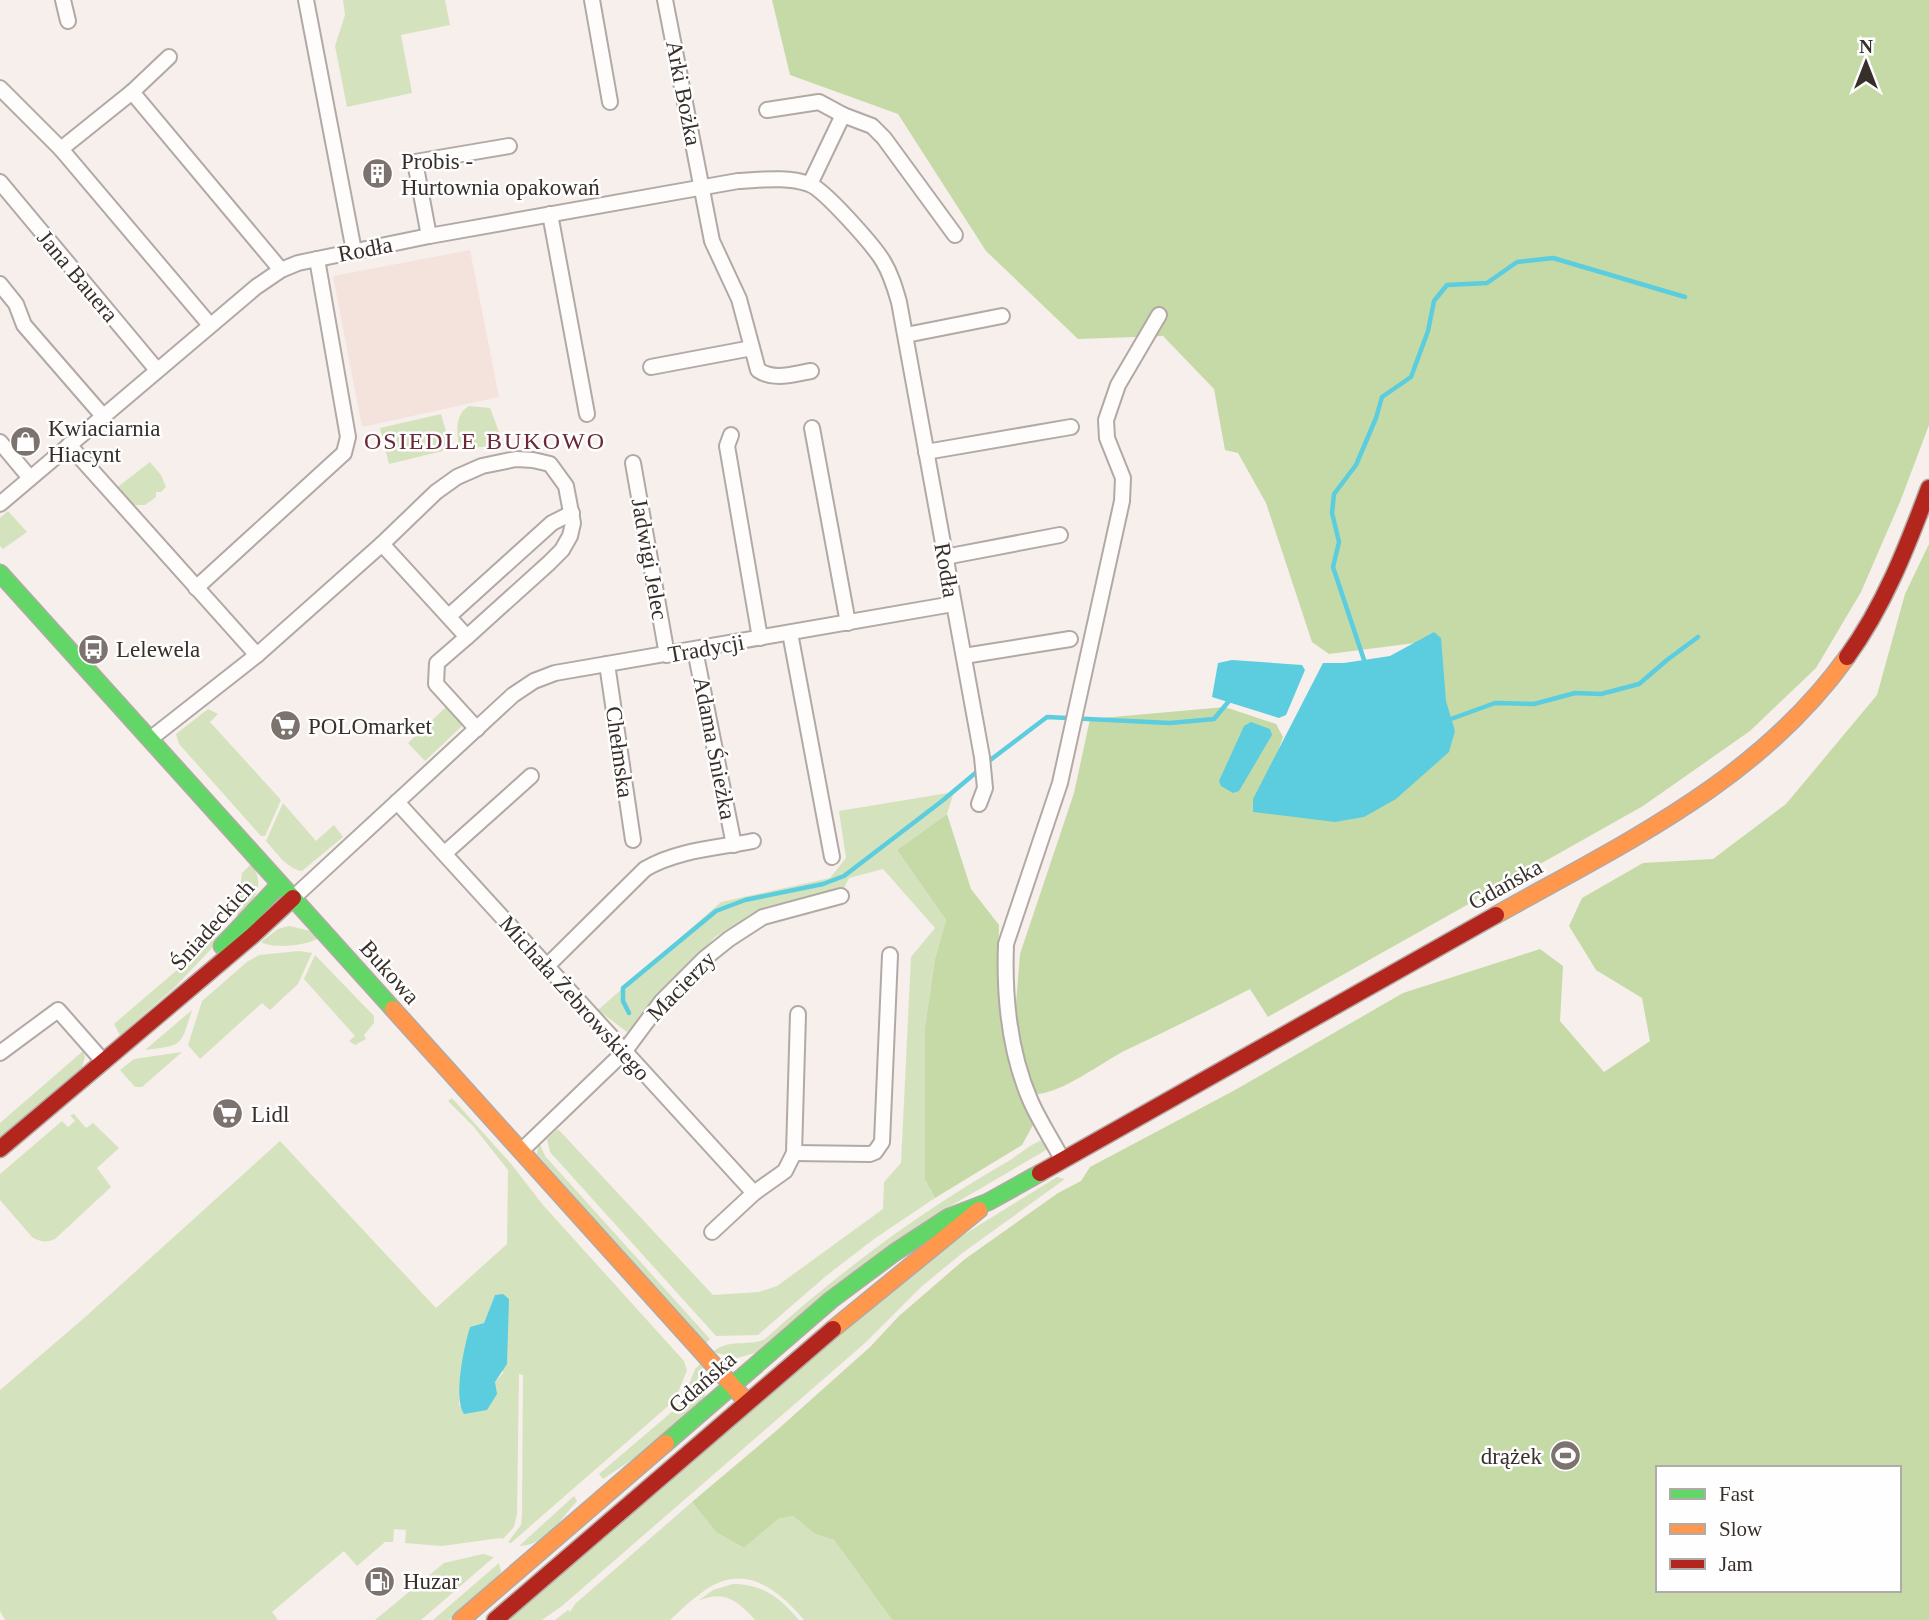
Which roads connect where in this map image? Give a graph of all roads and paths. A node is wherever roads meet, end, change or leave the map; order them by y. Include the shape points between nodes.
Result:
1 (62, 0) edge
2 (306, 0) edge
3 (592, 0) edge
4 (665, 0) edge
5 (68, 20) dead end
6 (169, 57) dead end
7 (132, 92) junction
8 (3, 95) edge
9 (610, 102) dead end
10 (767, 110) dead end
11 (843, 115) junction
12 (509, 146) dead end
13 (61, 149) junction
14 (810, 184) junction
15 (703, 187) junction
16 (2, 190) edge
17 (550, 214) junction
18 (955, 235) dead end
19 (429, 236) junction
20 (354, 251) junction
21 (317, 259) junction
22 (281, 270) junction
23 (0, 285) edge
24 (1159, 315) dead end
25 (1002, 316) dead end
26 (210, 326) junction
27 (906, 335) junction
28 (752, 348) junction
29 (651, 368) dead end
30 (157, 370) junction
31 (811, 371) dead end
32 (587, 414) dead end
33 (103, 416) junction
34 (1071, 426) dead end
35 (812, 428) dead end
36 (731, 435) dead end
37 (0, 442) edge
38 (69, 445) junction
39 (926, 452) junction
40 (633, 463) dead end
41 (30, 478) junction
42 (1929, 488) edge
43 (0, 504) edge
44 (572, 513) junction
45 (1060, 535) dead end
46 (382, 544) junction
47 (945, 557) junction
48 (0, 573) edge
49 (196, 588) junction
50 (953, 604) junction
51 (449, 616) junction
52 (849, 623) junction
53 (790, 633) junction
54 (467, 637) junction
55 (761, 638) junction
56 (1070, 639) dead end
57 (695, 650) junction
58 (257, 655) junction
59 (667, 655) junction
60 (964, 656) junction
61 (612, 659) junction
62 (477, 729) junction
63 (150, 739) junction
64 (531, 776) dead end
65 (397, 802) junction
66 (979, 804) dead end
67 (633, 840) dead end
68 (753, 841) dead end
69 (734, 845) junction
70 (445, 853) junction
71 (832, 857) dead end
72 (280, 884) junction
73 (841, 896) dead end
74 (293, 898) junction
75 (890, 955) dead end
76 (547, 966) junction
77 (178, 998) junction
78 (798, 1014) dead end
79 (624, 1052) junction
80 (0, 1053) edge
81 (102, 1060) junction
82 (0, 1149) edge
83 (521, 1151) junction
84 (794, 1153) junction
85 (1062, 1159) junction
86 (754, 1193) junction
87 (988, 1202) junction
88 (712, 1232) dead end
89 (732, 1385) junction
90 (747, 1402) junction
91 (461, 1620) edge
92 (495, 1620) edge

1 - 5 street
2 - 20 street
3 - 9 street
4 - 15 street, Arki Bożka
6 - 7 street
7 - 13 street
7 - 22 street
8 - 13 street
10 - 11 street via 819,102
11 - 14 street
11 - 18 street via 872,126 884,138
12 - 19 street via 415,162
13 - 26 street
14 - 15 street, Rodła via 769,179
14 - 27 street, Rodła via 883,259
15 - 17 street, Rodła
15 - 28 street, Arki Bożka via 712,241 739,299
16 - 30 street, Jana Bauera
17 - 19 street, Rodła
17 - 32 street
19 - 20 street, Rodła
20 - 21 street, Rodła
21 - 22 street, Rodła
21 - 49 street via 348,437 344,453
22 - 26 street, Rodła
23 - 33 street via 16,304 24,325
24 - 85 street via 1118,386 1106,420 1107,438 1123,478 1122,501 1060,783 1006,944 1016,1054 1031,1102
25 - 27 street
26 - 30 street, Rodła
27 - 39 street, Rodła
28 - 29 street
28 - 31 street, Arki Bożka via 758,370 765,375
30 - 33 street, Rodła
33 - 38 street, Rodła
34 - 39 street
35 - 52 street
36 - 55 street via 727,446
37 - 41 street
38 - 41 street, Rodła
38 - 49 street
39 - 47 street, Rodła
40 - 59 street, Jadwigi Jelec
41 - 43 street, Rodła
42 - 85 main road, Gdańska via 1897,572 1853,650 1818,698 1752,761 1656,825
44 - 46 street via 566,486 550,464 516,459 457,477
44 - 51 street via 552,523
44 - 54 street via 570,536 562,550
45 - 47 street
46 - 51 street
46 - 58 street
47 - 50 street, Rodła
48 - 63 main road, Bukowa
49 - 58 street
50 - 52 street, Tradycji
50 - 60 street, Rodła
51 - 54 street
52 - 53 street, Tradycji
53 - 55 street, Tradycji
53 - 71 street
54 - 62 street via 437,663 436,684
55 - 57 street, Tradycji
56 - 60 street
57 - 59 street, Tradycji
57 - 69 street, Adama Śnieżka
58 - 63 street
59 - 61 street, Tradycji
60 - 66 street, Rodła via 982,757 985,788
61 - 62 street, Tradycji via 534,681
61 - 67 street, Chełmska
62 - 65 street, Tradycji
63 - 72 main road, Bukowa
64 - 70 street
65 - 70 street, Michała Żebrowskiego
65 - 74 street, Tradycji
68 - 69 street
69 - 76 street via 659,860 645,869
70 - 76 street, Michała Żebrowskiego
72 - 74 main road, Bukowa
72 - 77 main road, Śniadeckich
73 - 79 street, Macierzy via 763,917 729,939 662,1001
74 - 77 main road, Śniadeckich
74 - 83 main road, Bukowa
75 - 84 street via 882,1142 870,1154
76 - 79 street, Michała Żebrowskiego
77 - 81 main road, Śniadeckich
78 - 84 street
79 - 83 street, Macierzy
79 - 86 street, Michała Żebrowskiego
80 - 81 street via 58,1010
81 - 82 main road, Śniadeckich
83 - 89 main road, Bukowa
84 - 86 street via 785,1171
85 - 87 main road, Gdańska
86 - 88 street
87 - 89 main road, Gdańska via 949,1217 894,1253
87 - 90 main road, Gdańska
89 - 90 main road, Bukowa
89 - 91 main road, Gdańska
90 - 92 main road, Gdańska

